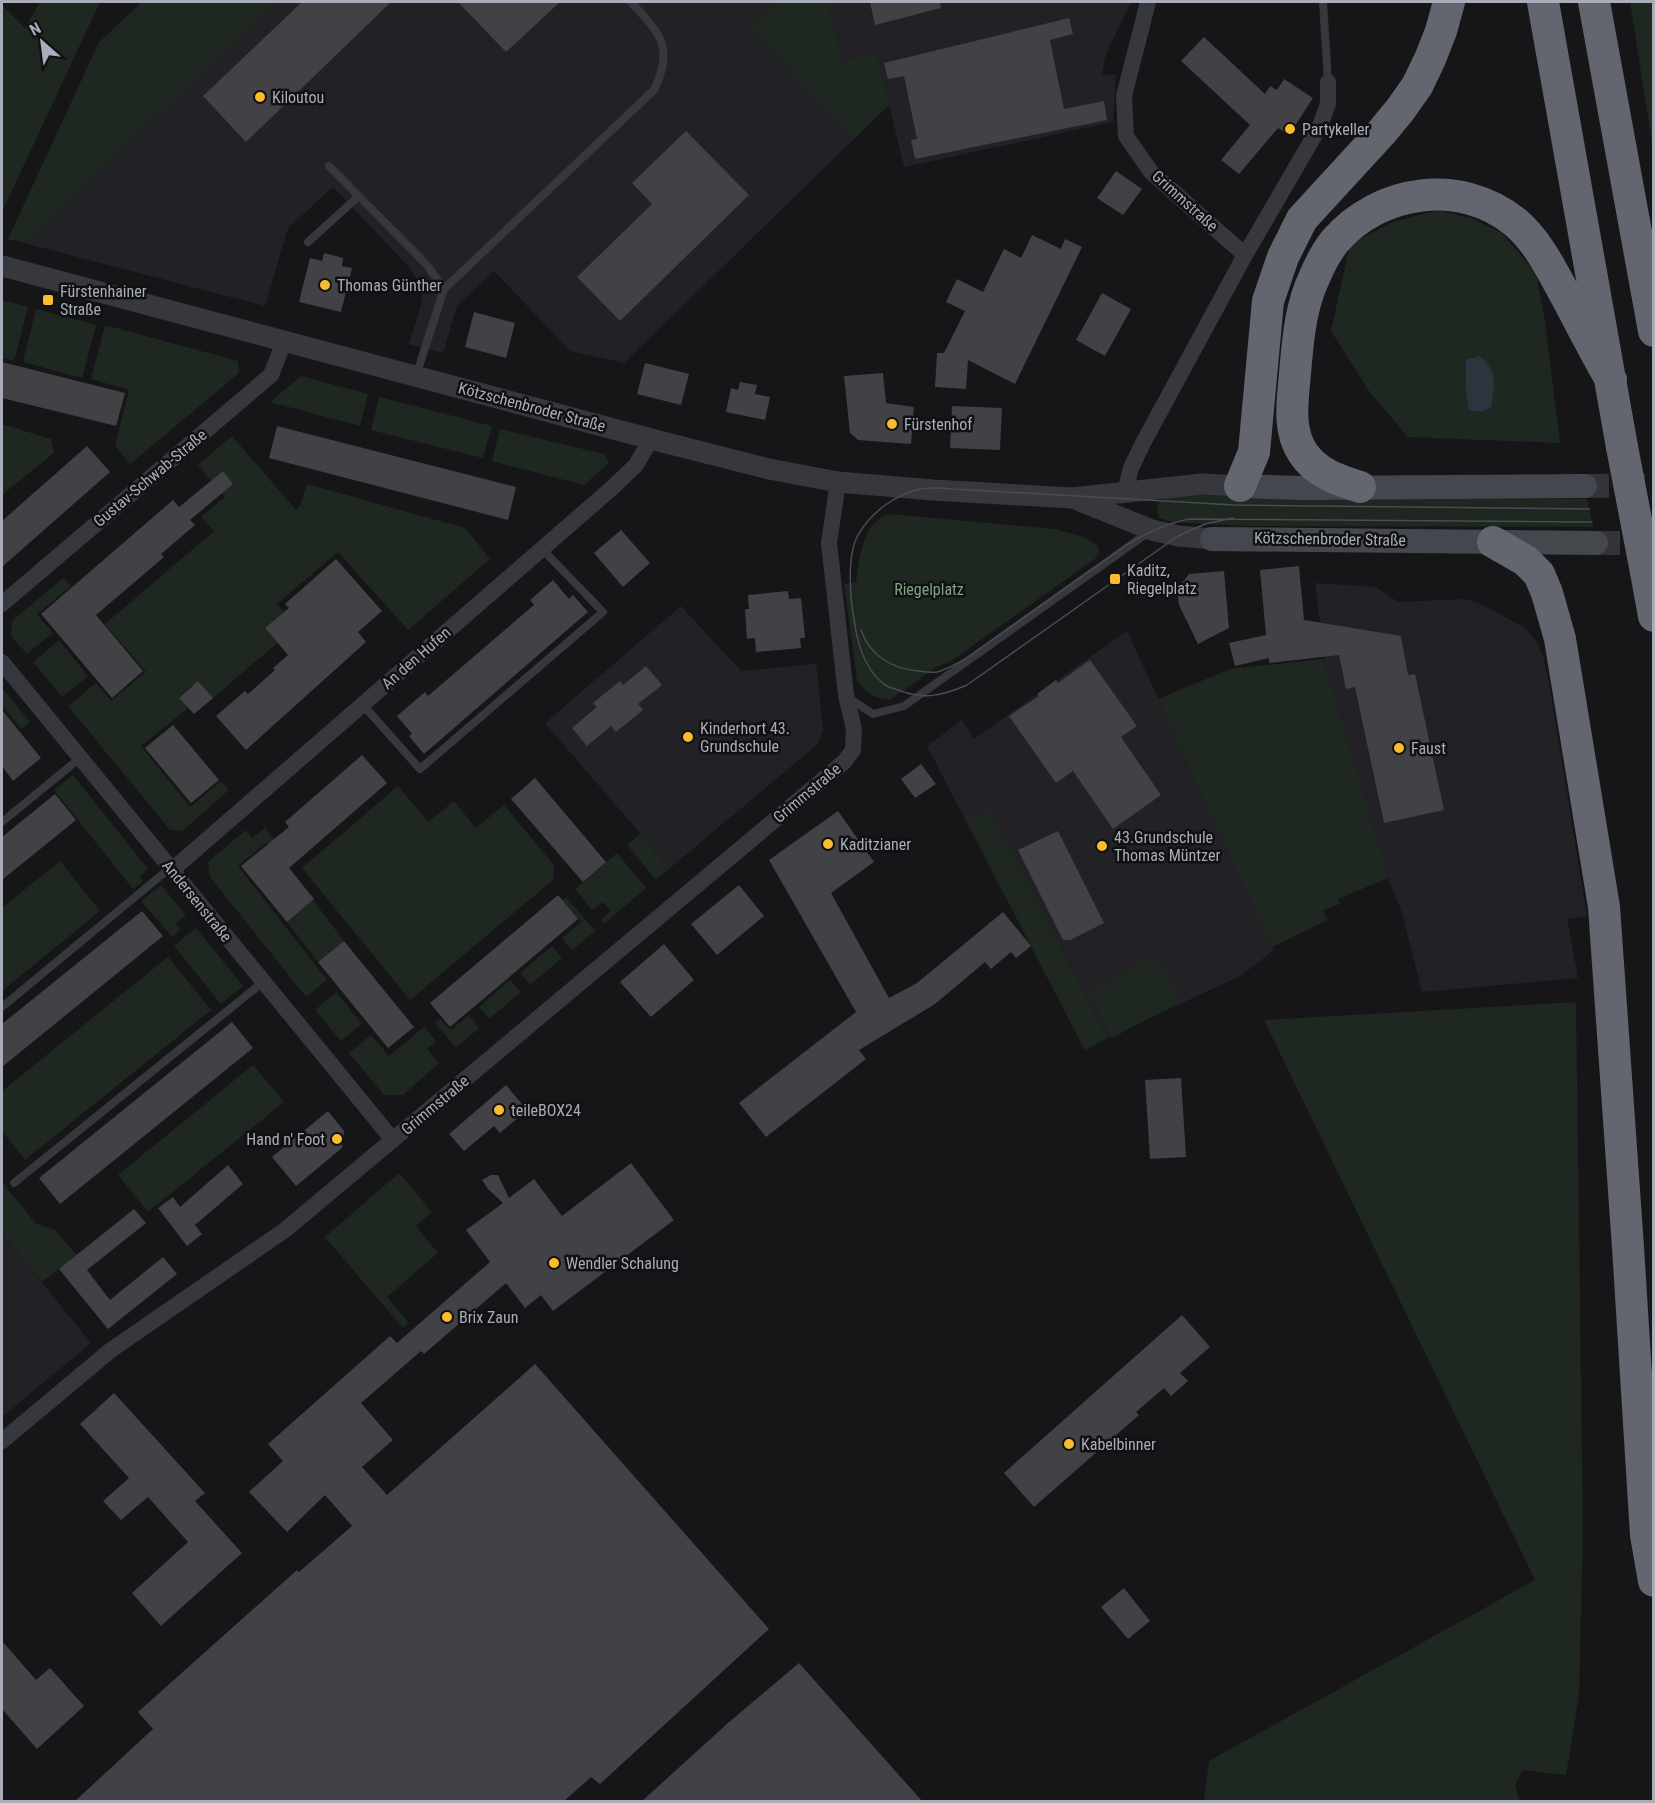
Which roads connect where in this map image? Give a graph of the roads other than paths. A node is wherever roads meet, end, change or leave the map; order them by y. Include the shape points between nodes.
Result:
1 (631, 2) edge
2 (1148, 2) edge
3 (1323, 2) edge
4 (1449, 2) edge
5 (1544, 2) edge
6 (1594, 2) edge
7 (1328, 82) joint
8 (329, 166) dead end
9 (359, 196) junction
10 (308, 242) dead end
11 (1245, 255) junction
12 (2, 266) edge
13 (444, 289) junction
14 (1653, 331) edge
15 (284, 342) junction
16 (416, 376) junction
17 (1611, 380) junction
18 (651, 439) junction
19 (838, 482) junction
20 (1240, 486) junction
21 (1586, 486) tunnel mouth
22 (1360, 487) junction
23 (1124, 504) junction
24 (1152, 530) junction
25 (1212, 538) joint
26 (1493, 542) junction
27 (1596, 543) tunnel mouth
28 (542, 549) junction
29 (2, 604) edge
30 (1653, 616) edge
31 (2, 662) edge
32 (846, 696) junction
33 (363, 705) junction
34 (80, 758) junction
35 (2, 822) edge
36 (171, 869) junction
37 (263, 982) junction
38 (2, 1007) edge
39 (393, 1140) junction
40 (14, 1183) dead end
41 (2, 1441) edge
42 (1653, 1581) edge

1 - 13 lane via 652,25 665,50 663,72 654,90
2 - 11 street, Grimmstraße via 1124,96 1126,136 1151,171
3 - 7 lane
4 - 20 highway via 1417,86 1381,133 1302,219 1283,257 1268,301 1254,452
5 - 17 highway
6 - 14 highway
7 - 11 street via 1328,104 1320,126
8 - 9 lane
9 - 10 lane
9 - 13 lane via 427,265
11 - 23 street via 1143,443 1131,468
12 - 15 street, Kötzschenbroder Straße
13 - 16 lane
15 - 16 street, Kötzschenbroder Straße
15 - 29 street, Gustav-Schwab-Straße via 271,375
16 - 18 street, Kötzschenbroder Straße
17 - 22 highway via 1550,267 1515,222 1488,206 1454,195 1418,195 1383,205 1335,242 1314,278 1301,319 1294,385 1294,433 1305,455 1321,471
17 - 30 highway, bridge
18 - 19 street, Kötzschenbroder Straße
18 - 28 street, An den Hufen via 636,465
19 - 23 street, Kötzschenbroder Straße
19 - 32 street via 829,543
20 - 22 main road, Kötzschenbroder Straße
20 - 23 street, Kötzschenbroder Straße via 1202,484
21 - 22 main road, Kötzschenbroder Straße
23 - 24 street, Kötzschenbroder Straße
24 - 25 street, Kötzschenbroder Straße
24 - 32 lane via 904,706 873,714
25 - 26 main road, Kötzschenbroder Straße
26 - 27 main road, Kötzschenbroder Straße
26 - 42 highway via 1526,561 1539,574 1547,593 1560,639 1604,907 1646,1535
28 - 33 street, An den Hufen
28 - 33 lane via 603,612 420,769
31 - 34 street, Andersenstraße
32 - 39 street, Grimmstraße via 854,729 853,750 844,762
33 - 36 street, An den Hufen
34 - 35 lane
34 - 36 street, Andersenstraße
36 - 37 street, Andersenstraße
36 - 38 lane
37 - 39 street, Andersenstraße
37 - 40 lane
39 - 41 street, Grimmstraße via 285,1230 111,1350

